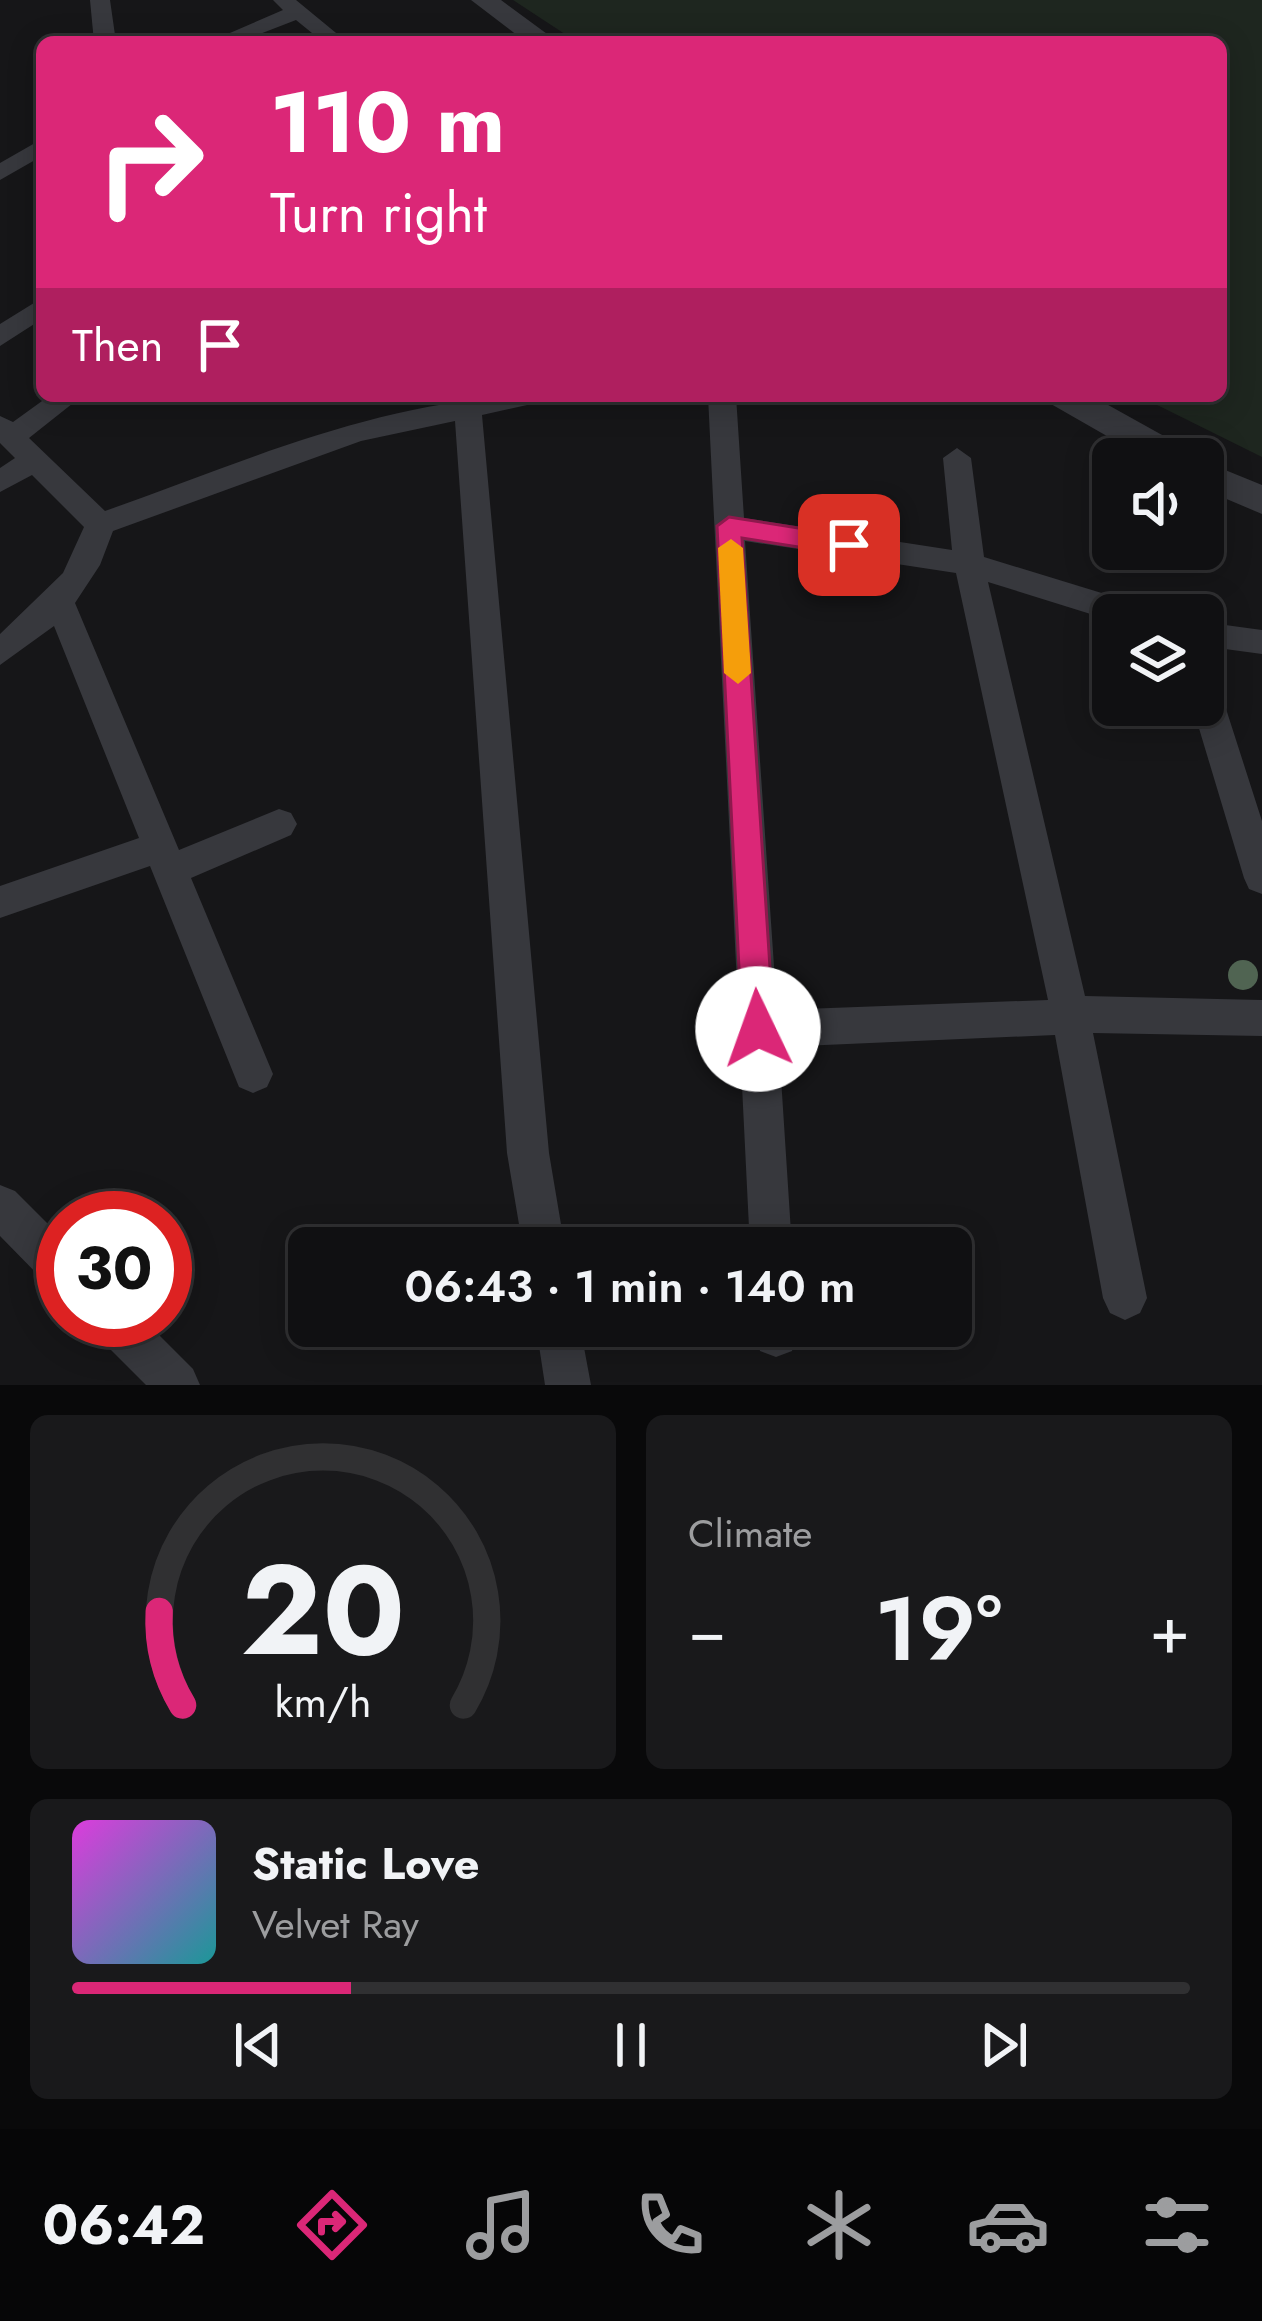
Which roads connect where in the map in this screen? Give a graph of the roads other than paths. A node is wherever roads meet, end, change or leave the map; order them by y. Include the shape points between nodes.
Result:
1 (100, 0) edge
2 (484, 0) edge
3 (291, 6) edge
4 (105, 36) edge
5 (232, 36) edge
6 (328, 36) edge
7 (535, 36) edge
8 (36, 150) edge
9 (0, 173) edge
10 (36, 310) edge
11 (0, 337) edge
12 (57, 402) edge
13 (409, 402) edge
14 (490, 402) edge
15 (722, 402) edge
16 (1075, 402) edge
17 (467, 407) junction
18 (430, 415) junction
19 (6, 431) edge
20 (1139, 438) edge
21 (957, 458) dead end
22 (34, 459) junction
23 (0, 482) edge
24 (1224, 483) edge
25 (1262, 500) edge
26 (100, 524) junction
27 (729, 526) junction
28 (969, 564) junction
29 (1092, 602) edge
30 (61, 605) junction
31 (1224, 637) edge
32 (1262, 642) edge
33 (0, 652) edge
34 (1221, 726) edge
35 (1246, 779) edge
36 (279, 824) dead end
37 (161, 860) junction
38 (1262, 878) edge
39 (0, 902) edge
40 (1070, 1014) junction
41 (1262, 1018) edge
42 (758, 1029) junction
43 (253, 1074) dead end
44 (0, 1206) edge
45 (540, 1227) edge
46 (770, 1227) edge
47 (36, 1243) edge
48 (1125, 1298) dead end
49 (140, 1347) edge
50 (562, 1347) edge
51 (177, 1385) edge
52 (568, 1385) edge

1 - 4 street
2 - 7 street
3 - 5 street
3 - 6 street
8 - 9 street
10 - 11 street
12 - 19 street
13 - 18 street
14 - 17 street
15 - 27 street
16 - 20 street
17 - 18 street
17 - 45 street via 527,1154
18 - 26 street via 356,432
19 - 22 street
21 - 28 street
22 - 23 street
22 - 26 street
24 - 25 street
26 - 30 street via 91,561
27 - 28 street
27 - 42 street
28 - 29 street
28 - 40 street
30 - 33 street
30 - 37 street
31 - 32 street
34 - 35 street
35 - 38 street
36 - 37 street
37 - 39 street
37 - 43 street
40 - 41 street
40 - 42 street
40 - 48 street
42 - 46 street
44 - 47 street
49 - 51 street
50 - 52 street

